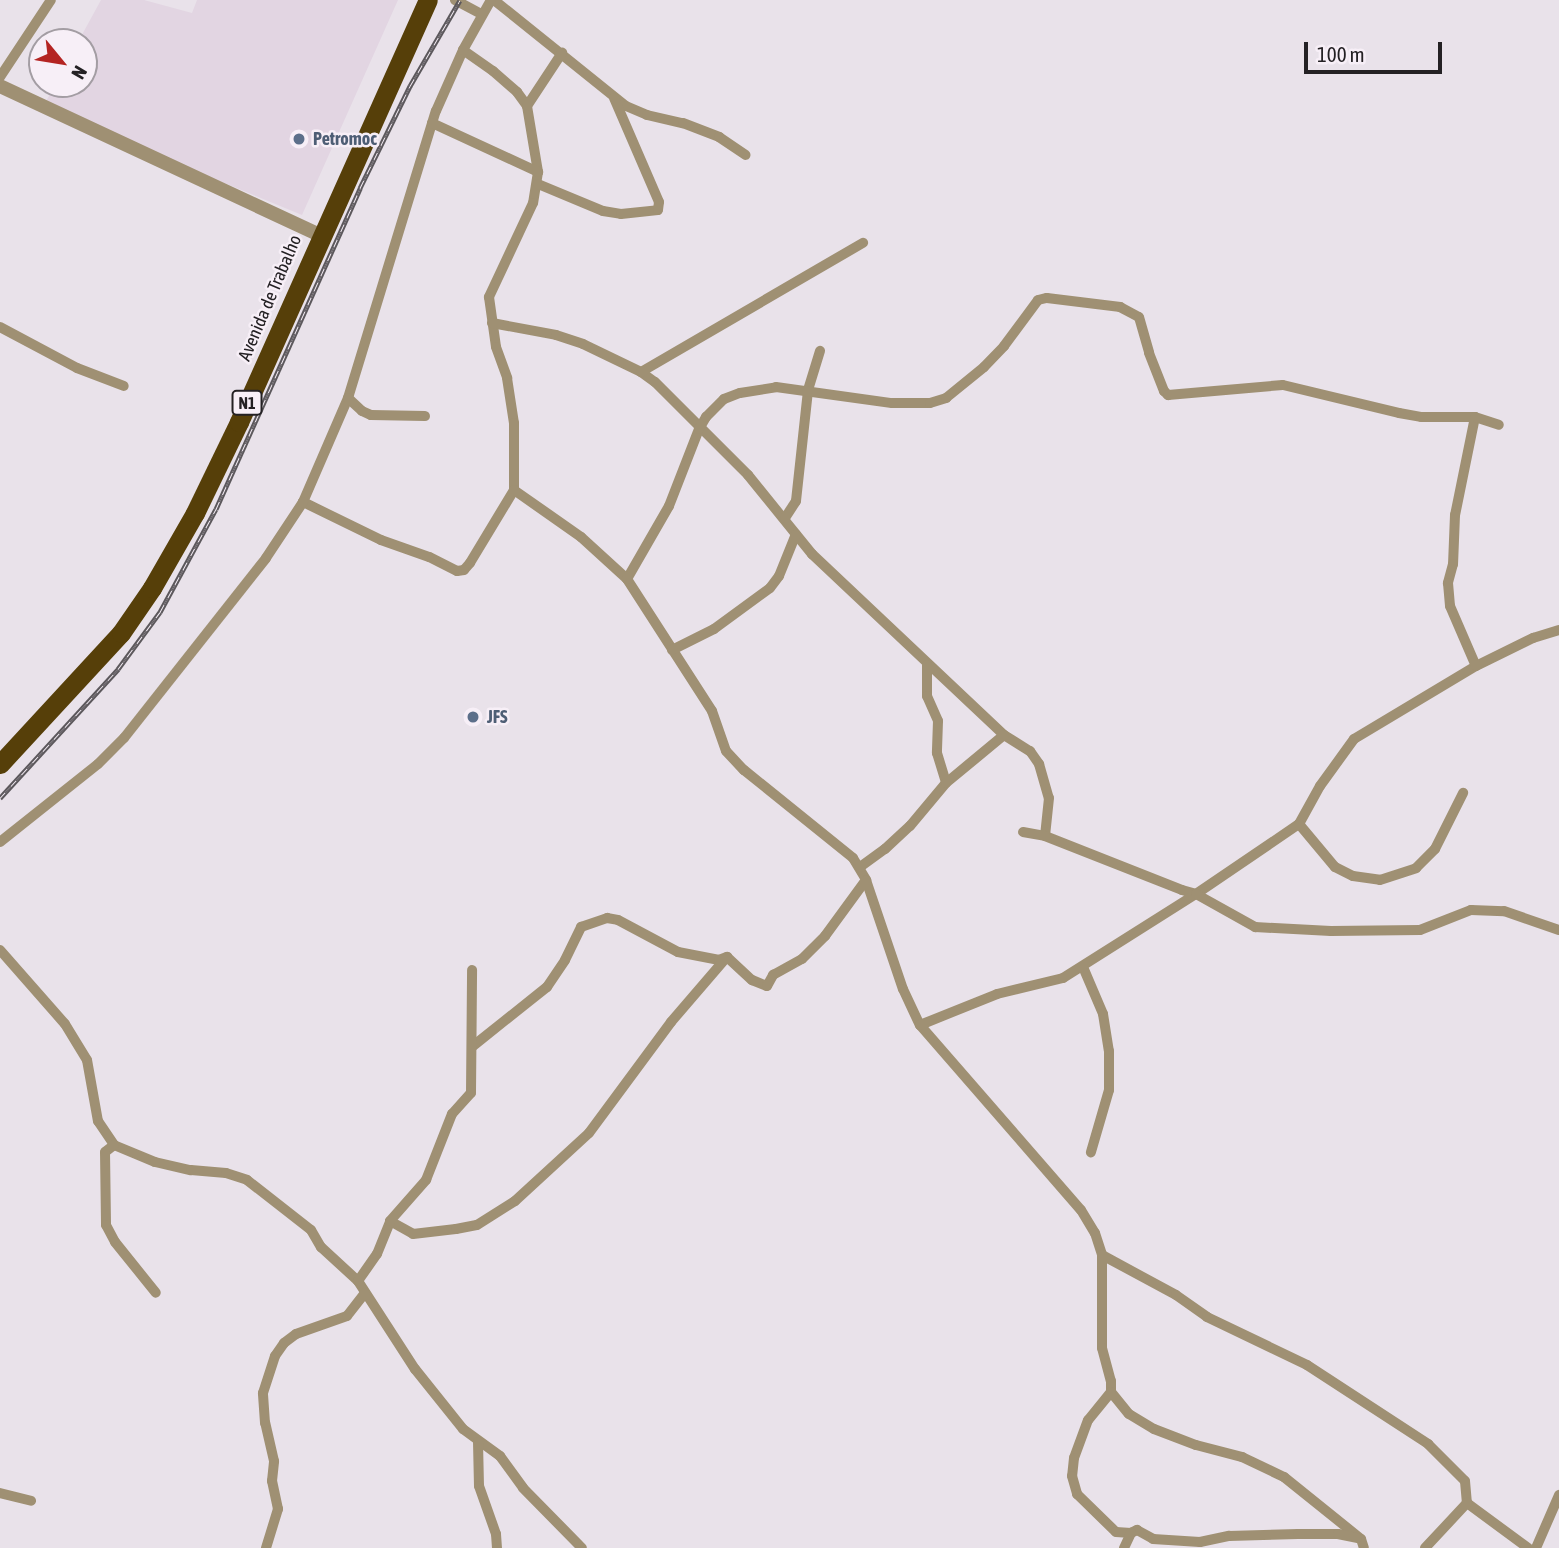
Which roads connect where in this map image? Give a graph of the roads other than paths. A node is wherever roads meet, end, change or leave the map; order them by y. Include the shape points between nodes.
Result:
1 (51, 0) edge
2 (428, 0) edge
3 (455, 0) edge
4 (493, 0) edge
5 (481, 14) junction
6 (463, 50) junction
7 (562, 54) junction
8 (0, 77) edge
9 (0, 86) edge
10 (613, 95) junction
11 (527, 106) junction
12 (432, 123) junction
13 (746, 155) dead end
14 (538, 172) junction
15 (538, 184) junction
16 (320, 235) junction
17 (863, 243) dead end
18 (492, 323) junction
19 (0, 327) edge
20 (820, 351) dead end
21 (641, 372) junction
22 (124, 386) dead end
23 (808, 390) junction
24 (348, 398) junction
25 (425, 415) dead end
26 (1475, 417) junction
27 (1499, 425) dead end
28 (699, 429) junction
29 (514, 490) junction
30 (303, 502) junction
31 (785, 518) junction
32 (796, 534) junction
33 (627, 579) junction
34 (1559, 630) edge
35 (672, 650) junction
36 (927, 665) junction
37 (1476, 666) junction
38 (1004, 735) junction
39 (0, 764) edge
40 (946, 783) junction
41 (1463, 793) dead end
42 (1299, 824) junction
43 (1023, 832) dead end
44 (1045, 836) junction
45 (0, 842) edge
46 (860, 867) junction
47 (866, 880) junction
48 (1196, 894) junction
49 (1559, 930) edge
50 (0, 950) edge
51 (727, 957) junction
52 (1083, 967) junction
53 (472, 970) dead end
54 (920, 1025) junction
55 (473, 1046) junction
56 (114, 1144) junction
57 (1091, 1152) dead end
58 (390, 1222) junction
59 (1102, 1255) junction
60 (358, 1281) junction
61 (156, 1293) dead end
62 (365, 1293) junction
63 (1111, 1392) junction
64 (478, 1442) junction
65 (0, 1493) edge
66 (1559, 1495) edge
67 (31, 1501) dead end
68 (1467, 1503) junction
69 (1131, 1533) junction
70 (1363, 1544) edge
71 (266, 1548) edge
72 (496, 1548) edge
73 (582, 1548) edge
74 (1124, 1548) edge
75 (1425, 1548) edge
76 (1528, 1548) edge
77 (1536, 1548) edge

1 - 8 street
2 - 16 highway, Avenida de Trabalho / N1
3 - 5 street
4 - 5 street
4 - 7 street
5 - 6 street
6 - 11 street via 493,71
6 - 12 street
7 - 10 street
7 - 11 street
9 - 16 street
10 - 13 street via 647,115 719,137
10 - 15 street via 660,202 658,210 603,211
11 - 14 street
12 - 14 street
12 - 24 street
14 - 15 street
15 - 18 street via 489,298
16 - 39 highway, Avenida de Trabalho / N1 via 239,422 152,588 121,633
17 - 21 street
18 - 21 street via 556,334
18 - 29 street via 514,423
19 - 22 street via 77,368
20 - 23 street
21 - 28 street
23 - 26 street via 892,403 930,403 946,398 1004,346 1038,300 1047,298 1120,307 1139,317 1168,395 1283,385 1410,415
23 - 28 street via 776,387 740,393 715,407
23 - 31 street via 796,501
24 - 25 street via 371,415
24 - 30 street
26 - 27 street
26 - 37 street via 1455,515 1448,583 1450,606
28 - 31 street
28 - 33 street via 669,506
29 - 30 street via 470,563 457,571
29 - 33 street via 581,537
30 - 45 street via 266,558 124,738
31 - 32 street
32 - 35 street via 770,588 714,629
32 - 36 street
33 - 35 street
34 - 37 street
35 - 46 street via 712,711 726,751
36 - 38 street
36 - 40 street via 927,696 938,721 937,752
37 - 42 street via 1354,739
38 - 40 street
38 - 44 street via 1030,751 1039,764 1049,798
40 - 46 street via 910,826
41 - 42 street via 1435,849 1416,868 1380,880 1353,876 1335,867
42 - 48 street
43 - 44 street
44 - 48 street
46 - 47 street
47 - 51 street via 825,936 802,959 773,975 766,986 752,980
47 - 54 street
48 - 49 street via 1255,927 1420,930 1471,911 1504,911
48 - 52 street
50 - 56 street via 65,1024 87,1060 98,1121
51 - 55 street via 719,960 678,952 618,920 597,920 576,933 547,987
51 - 58 street via 671,1022 589,1133 522,1196 477,1225 413,1234
52 - 54 street via 1063,978 997,995
52 - 57 street via 1103,1014 1109,1051 1109,1090
53 - 55 street
54 - 59 street via 1081,1210
55 - 58 street via 471,1093 452,1114 426,1180
56 - 60 street via 155,1162 247,1180 311,1230 321,1247
56 - 61 street via 106,1153 106,1225
58 - 60 street via 377,1254
59 - 63 street via 1102,1348
59 - 68 street via 1207,1317 1307,1366 1386,1416 1450,1464 1465,1481
60 - 62 street
62 - 64 street via 415,1369
62 - 71 street via 346,1316 296,1334 275,1356 263,1393 278,1509
63 - 69 street via 1088,1420 1072,1476 1077,1494 1094,1513 1116,1532
63 - 70 street via 1129,1414 1154,1429 1242,1457 1284,1477
64 - 72 street via 479,1486 496,1534
64 - 73 street via 500,1456 523,1488
65 - 67 street
66 - 77 street
68 - 75 street
68 - 76 street
69 - 70 street via 1137,1530 1153,1539 1200,1542 1229,1536 1338,1534
69 - 74 street

